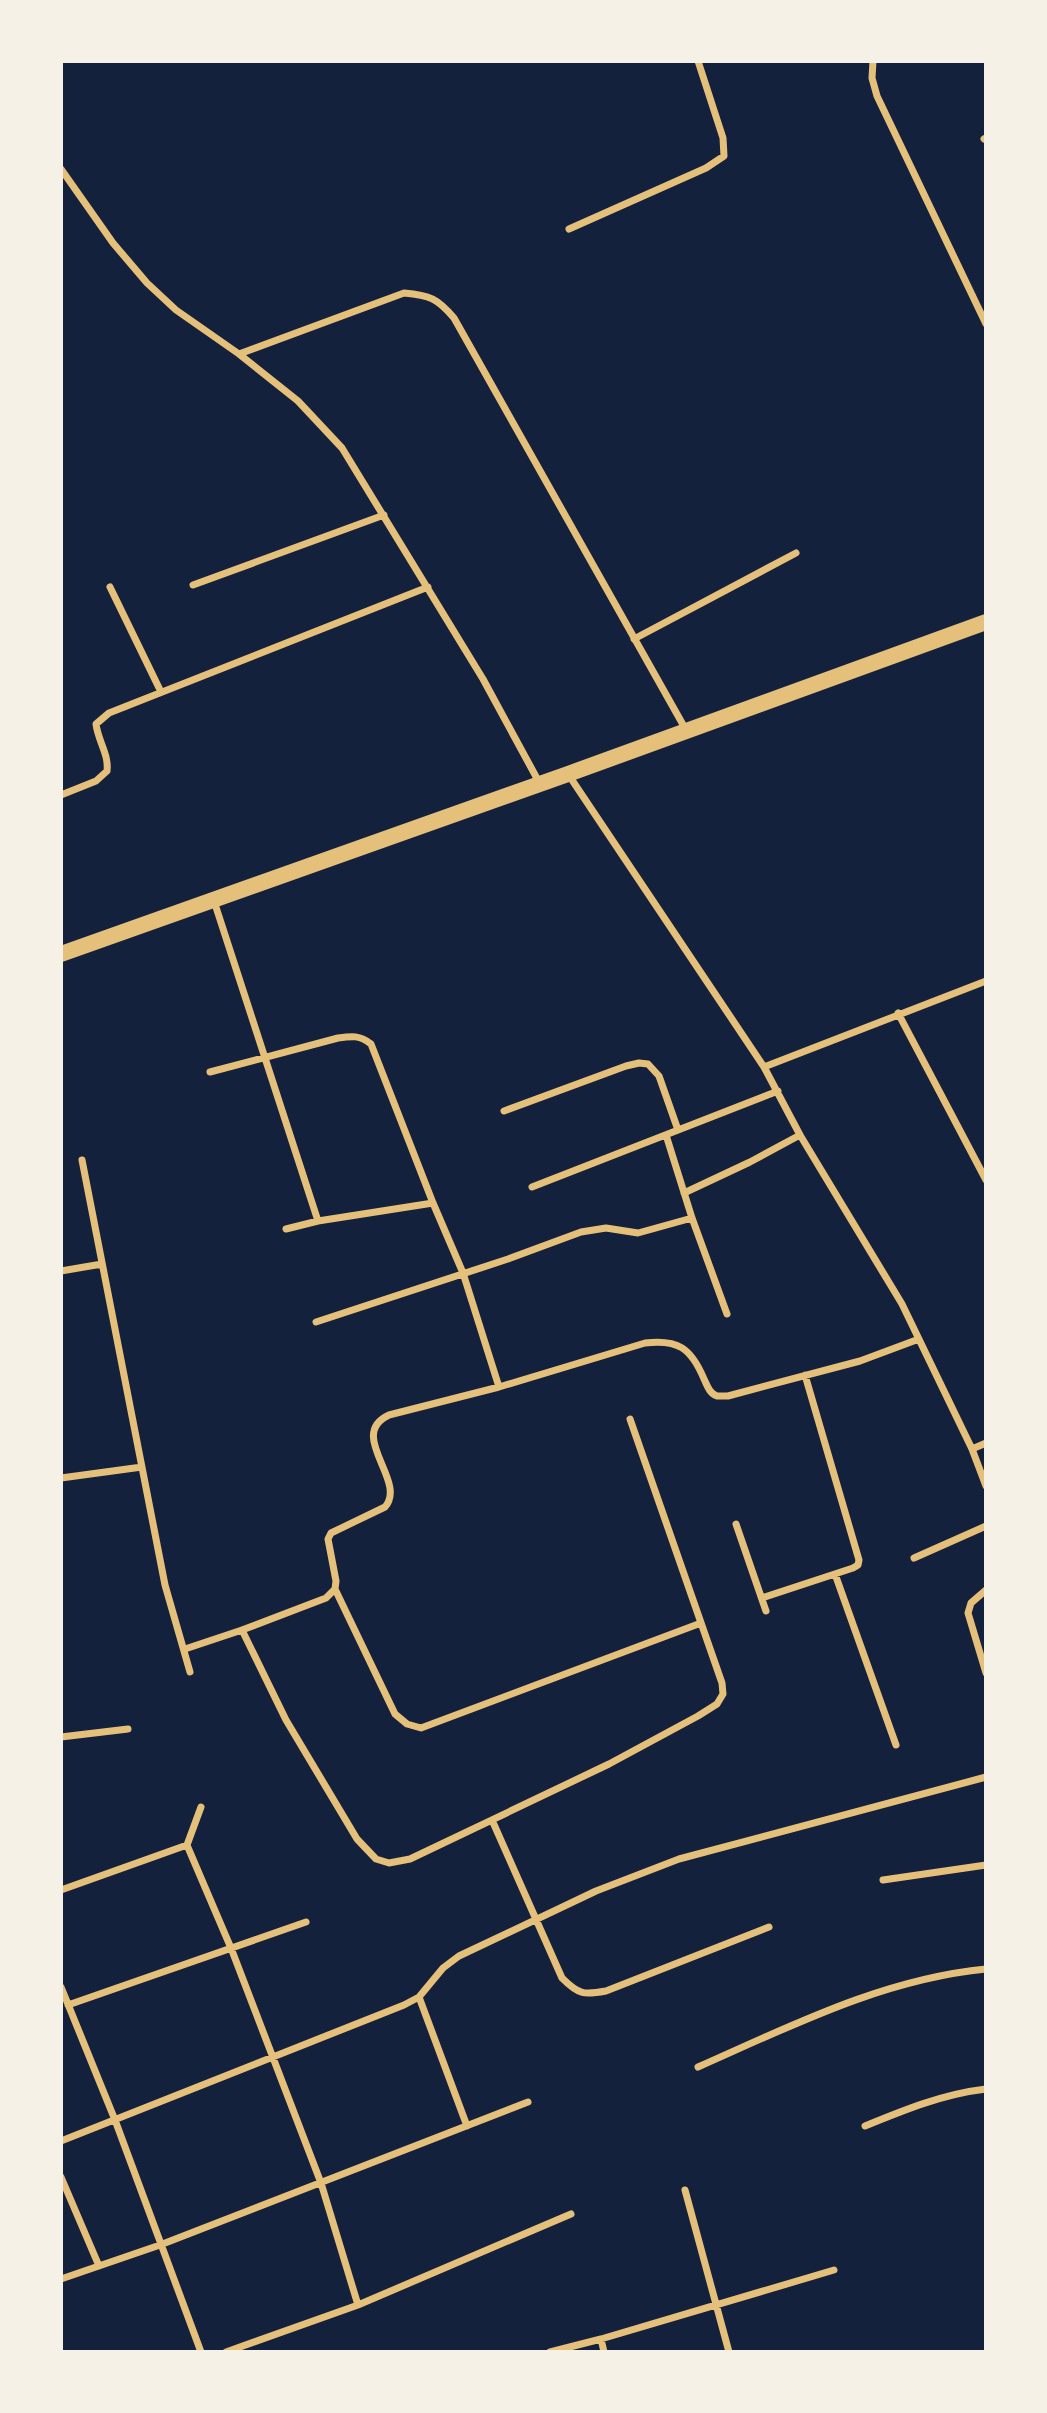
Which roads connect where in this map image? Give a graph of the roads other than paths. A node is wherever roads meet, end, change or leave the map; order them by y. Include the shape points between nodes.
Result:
1 (698, 61) edge
2 (873, 61) edge
3 (61, 169) edge
4 (569, 229) dead end
5 (986, 324) edge
6 (239, 354) junction
7 (384, 515) junction
8 (796, 553) dead end
9 (193, 585) dead end
10 (110, 587) dead end
11 (428, 587) junction
12 (986, 622) edge
13 (635, 639) junction
14 (161, 692) junction
15 (686, 731) junction
16 (568, 774) junction
17 (540, 784) junction
18 (61, 795) edge
19 (214, 901) junction
20 (61, 954) edge
21 (986, 981) edge
22 (898, 1013) junction
23 (266, 1058) junction
24 (764, 1067) junction
25 (210, 1072) dead end
26 (778, 1091) junction
27 (504, 1111) dead end
28 (678, 1130) junction
29 (666, 1135) junction
30 (800, 1135) junction
31 (82, 1160) dead end
32 (986, 1180) edge
33 (532, 1187) dead end
34 (684, 1193) junction
35 (433, 1203) junction
36 (692, 1217) junction
37 (318, 1221) junction
38 (286, 1229) dead end
39 (102, 1264) junction
40 (61, 1271) edge
41 (463, 1273) junction
42 (727, 1314) dead end
43 (316, 1322) dead end
44 (919, 1339) junction
45 (805, 1375) junction
46 (499, 1387) junction
47 (630, 1419) dead end
48 (986, 1443) edge
49 (972, 1449) junction
50 (142, 1467) junction
51 (61, 1478) edge
52 (986, 1486) edge
53 (736, 1524) dead end
54 (986, 1526) edge
55 (914, 1558) dead end
56 (835, 1574) junction
57 (335, 1589) junction
58 (986, 1590) edge
59 (762, 1598) junction
60 (766, 1611) dead end
61 (701, 1623) junction
62 (242, 1630) junction
63 (185, 1649) junction
64 (190, 1672) dead end
65 (986, 1673) edge
66 (128, 1729) dead end
67 (61, 1737) edge
68 (896, 1745) dead end
69 (986, 1777) edge
70 (201, 1807) dead end
71 (492, 1820) junction
72 (187, 1845) junction
73 (986, 1866) edge
74 (883, 1880) dead end
75 (61, 1890) edge
76 (535, 1920) junction
77 (306, 1922) dead end
78 (769, 1927) dead end
79 (231, 1948) junction
80 (986, 1969) edge
81 (61, 1987) edge
82 (419, 1997) junction
83 (68, 2005) junction
84 (273, 2057) junction
85 (698, 2067) dead end
86 (986, 2088) edge
87 (528, 2102) dead end
88 (115, 2120) junction
89 (467, 2126) junction
90 (865, 2126) dead end
91 (61, 2141) edge
92 (61, 2178) edge
93 (321, 2183) junction
94 (685, 2190) dead end
95 (571, 2214) dead end
96 (160, 2245) junction
97 (99, 2266) junction
98 (834, 2270) dead end
99 (61, 2280) edge
100 (358, 2305) junction
101 (715, 2305) junction
102 (601, 2339) junction
103 (201, 2352) edge
104 (226, 2352) edge
105 (550, 2352) edge
106 (604, 2352) edge
107 (729, 2352) edge

1 - 4 street via 723,138 724,156
2 - 5 street via 877,96
3 - 6 street via 147,283 176,310
6 - 7 street via 298,401 342,448
6 - 13 street via 404,293 442,303
7 - 9 street
7 - 11 street
8 - 13 street
10 - 14 street
11 - 14 street
11 - 17 street
12 - 15 main road
13 - 15 street
14 - 18 street via 101,718 97,734 106,753 107,771 96,781
15 - 16 main road
16 - 17 main road
16 - 24 street
17 - 19 main road
19 - 20 main road
19 - 23 street
21 - 22 street
22 - 24 street
22 - 32 street
23 - 25 street
23 - 35 street via 338,1038 355,1036 371,1044
23 - 37 street
24 - 26 street
26 - 28 street
26 - 30 street
27 - 28 street via 626,1066 648,1063 659,1076
28 - 29 street
29 - 33 street
29 - 34 street
30 - 34 street
30 - 44 street
31 - 39 street
34 - 36 street
35 - 37 street
35 - 41 street
36 - 41 street via 638,1233 606,1228 581,1232
36 - 42 street
37 - 38 street
39 - 40 street
39 - 50 street
41 - 43 street
41 - 46 street
44 - 45 street
44 - 49 street
45 - 46 street via 717,1396 688,1352 661,1341
45 - 56 street via 859,1560 858,1565
46 - 57 street via 378,1420 373,1437 390,1501 331,1533
47 - 61 street
48 - 49 street
49 - 52 street
50 - 51 street
50 - 63 street via 165,1585
53 - 59 street
54 - 55 street
56 - 59 street
56 - 68 street
57 - 61 street via 395,1714 421,1728
57 - 62 street via 326,1598
58 - 65 street via 971,1603 968,1614
59 - 60 street
61 - 71 street via 722,1684 717,1704 609,1764
62 - 63 street
62 - 71 street via 286,1720 357,1839 376,1859 389,1863 410,1859
63 - 64 street
66 - 67 street
69 - 76 street via 679,1859
70 - 72 street
71 - 76 street
72 - 75 street
72 - 79 street
73 - 74 street
76 - 78 street via 562,1978 584,1995 607,1991
76 - 82 street via 459,1956
77 - 79 street
79 - 83 street
79 - 84 street
80 - 85 street via 900,1984 837,2006
81 - 83 street
82 - 84 street
82 - 89 street
83 - 88 street
84 - 88 street
84 - 93 street
86 - 90 street via 914,2105
87 - 89 street
88 - 91 street
88 - 96 street
89 - 93 street
92 - 97 street
93 - 96 street
93 - 100 street
94 - 101 street
95 - 100 street
96 - 97 street
96 - 103 street
97 - 99 street
98 - 101 street
100 - 104 street
101 - 102 street
101 - 107 street
102 - 105 street
102 - 106 street

